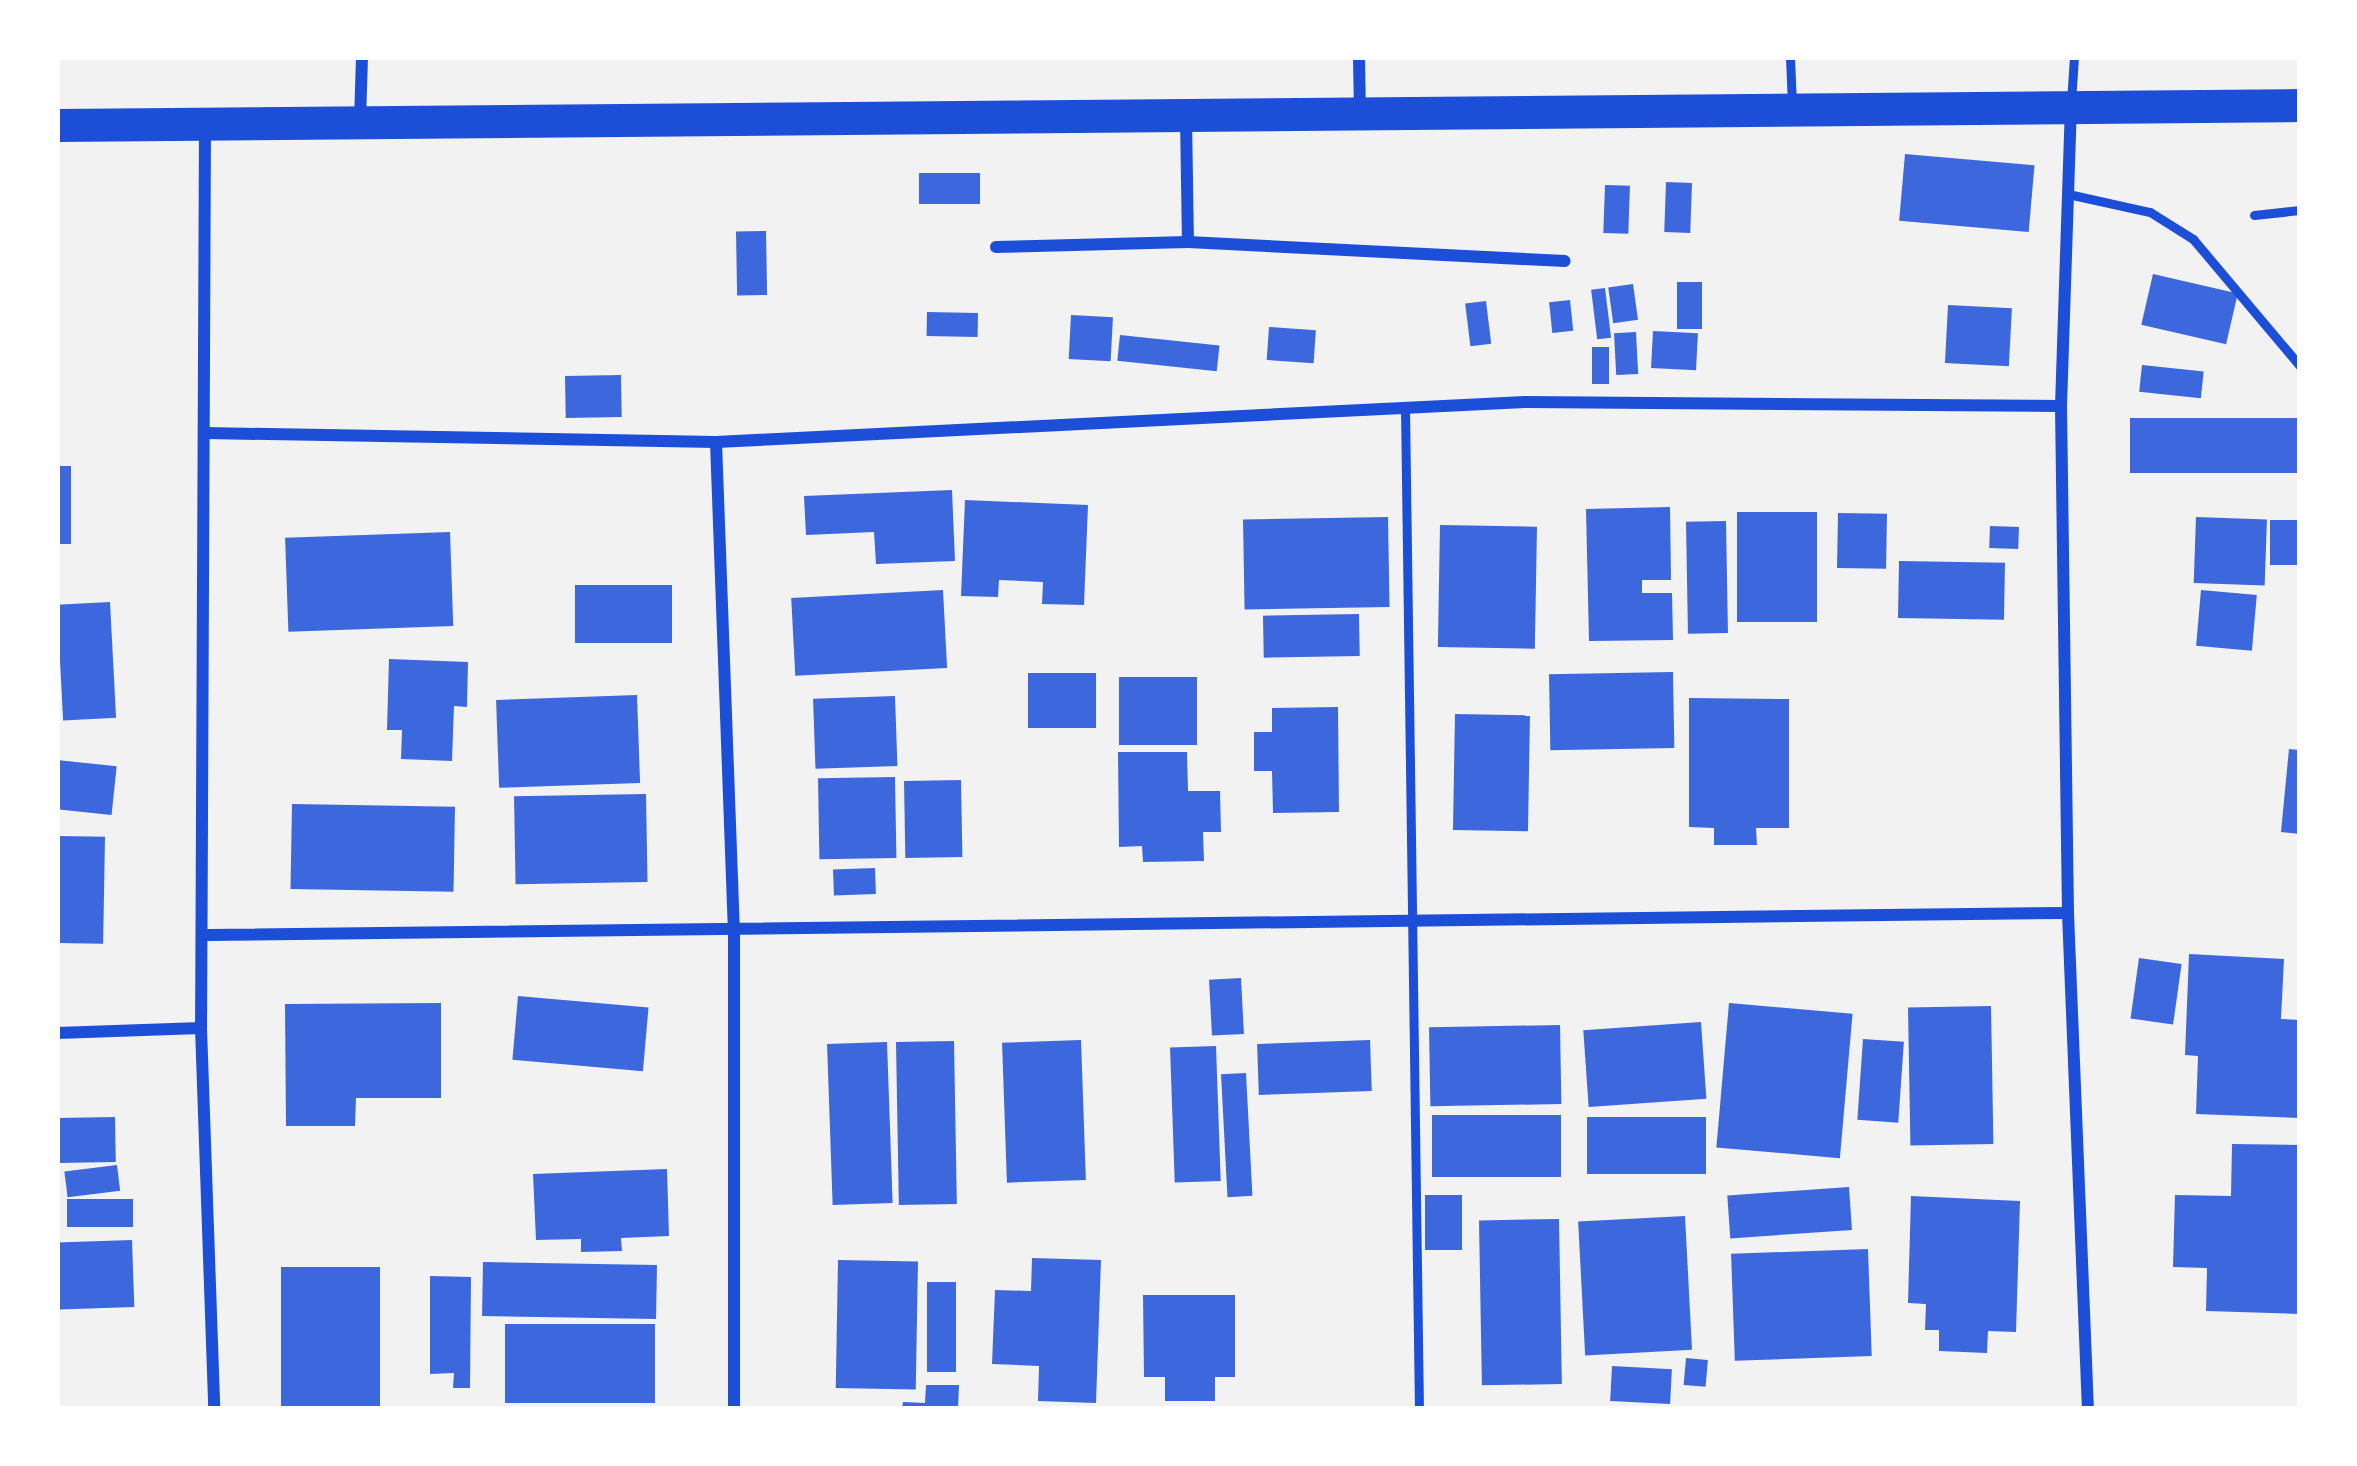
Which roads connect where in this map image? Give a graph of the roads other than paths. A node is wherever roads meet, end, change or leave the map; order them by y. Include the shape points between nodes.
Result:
1 (362, 57) edge
2 (1359, 57) edge
3 (1790, 57) edge
4 (2074, 57) edge
5 (2300, 105) edge
6 (2071, 107) junction
7 (1792, 110) junction
8 (1360, 113) junction
9 (1186, 115) junction
10 (360, 122) junction
11 (205, 124) junction
12 (57, 125) edge
13 (2068, 194) junction
14 (2300, 210) edge
15 (2254, 215) dead end
16 (1188, 242) junction
17 (996, 247) dead end
18 (1565, 261) dead end
19 (2300, 366) edge
20 (2061, 406) junction
21 (1405, 408) junction
22 (206, 434) junction
23 (716, 442) junction
24 (2068, 913) junction
25 (1407, 921) junction
26 (734, 929) junction
27 (208, 935) junction
28 (201, 1028) junction
29 (57, 1033) edge
30 (214, 1409) edge
31 (734, 1409) edge
32 (1419, 1409) edge
33 (2088, 1409) edge

1 - 10 street
2 - 8 street
3 - 7 lane
4 - 6 lane
5 - 6 highway
6 - 7 highway
6 - 13 street
7 - 8 highway
8 - 9 highway
9 - 10 highway
9 - 16 street
10 - 11 highway
11 - 12 highway
11 - 22 street
13 - 19 lane via 2150,212 2193,239
13 - 20 street
14 - 15 lane
16 - 17 street
16 - 18 street
20 - 21 street
20 - 24 street
21 - 23 street
21 - 25 lane
22 - 23 street
22 - 27 street
23 - 26 street
24 - 25 street
24 - 33 street
25 - 26 street
25 - 32 lane
26 - 27 street
26 - 31 street
27 - 28 street
28 - 29 street
28 - 30 street

